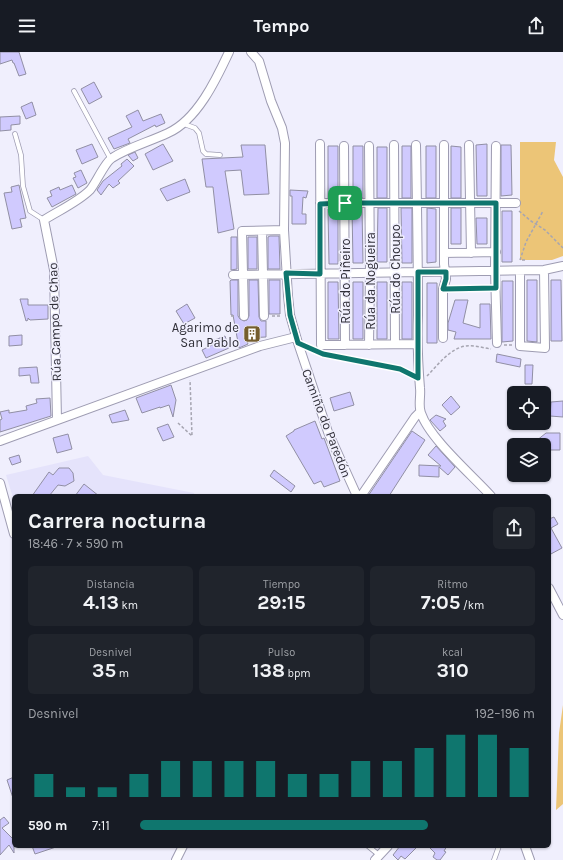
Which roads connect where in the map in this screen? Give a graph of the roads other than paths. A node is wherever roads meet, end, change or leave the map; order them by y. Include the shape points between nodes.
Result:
1 (229, 52) edge
2 (251, 52) edge
3 (74, 91) dead end
4 (184, 124) junction
5 (15, 134) dead end
6 (320, 144) dead end
7 (394, 145) dead end
8 (416, 145) dead end
9 (444, 145) dead end
10 (469, 145) dead end
11 (344, 146) dead end
12 (369, 146) dead end
13 (496, 146) dead end
14 (220, 155) dead end
15 (110, 158) junction
16 (345, 203) junction
17 (370, 203) junction
18 (395, 203) junction
19 (417, 203) junction
20 (444, 203) junction
21 (470, 203) junction
22 (496, 203) junction
23 (516, 203) road end
24 (320, 204) junction
25 (44, 220) junction
26 (284, 230) junction
27 (262, 231) junction
28 (496, 252) junction
29 (444, 253) junction
30 (471, 253) junction
31 (563, 266) edge
32 (544, 270) junction
33 (496, 271) junction
34 (520, 271) junction
35 (418, 272) junction
36 (446, 272) junction
37 (286, 273) junction
38 (346, 273) junction
39 (370, 273) junction
40 (395, 273) junction
41 (243, 274) junction
42 (263, 274) junction
43 (320, 274) junction
44 (234, 275) dead end
45 (496, 288) junction
46 (443, 289) junction
47 (244, 316) dead end
48 (264, 316) dead end
49 (296, 337) junction
50 (443, 338) dead end
51 (345, 344) junction
52 (395, 344) junction
53 (417, 344) junction
54 (369, 345) junction
55 (497, 347) road end
56 (420, 412) junction
57 (57, 420) junction
58 (0, 440) edge
59 (0, 483) edge
60 (356, 494) edge
61 (361, 494) edge
62 (489, 494) edge
63 (12, 527) edge
64 (551, 592) edge
65 (563, 616) edge
66 (182, 848) edge
67 (370, 848) edge
68 (386, 848) edge
69 (498, 848) edge
70 (526, 848) edge
71 (377, 858) edge
72 (176, 860) edge
73 (494, 860) edge
74 (530, 860) edge

1 - 4 street via 211,89
2 - 26 street, Camiño do Paredón via 259,61 285,143
3 - 15 lane
4 - 14 lane via 200,133 203,151 206,154
4 - 15 street
5 - 25 lane via 21,155 23,186 30,211
6 - 24 street
7 - 18 street, Rúa do Choupo
8 - 19 street
9 - 20 street
10 - 21 street
11 - 16 street, Rúa do Piñeiro
12 - 17 street, Rúa da Nogueira
13 - 22 street
15 - 25 street via 83,197
16 - 17 street
16 - 24 street
16 - 38 street, Rúa do Piñeiro
17 - 18 street
17 - 39 street, Rúa da Nogueira
18 - 19 street
18 - 40 street, Rúa do Choupo
19 - 20 street
19 - 35 street
20 - 21 street
20 - 29 street
21 - 22 street
21 - 30 street
22 - 23 street
22 - 28 street
24 - 43 street
25 - 57 street, Rúa Campo de Chao via 54,270
26 - 27 street
26 - 37 street, Camiño do Paredón
27 - 41 street via 242,231
27 - 42 street
28 - 30 street
28 - 33 street
29 - 30 street
29 - 36 street
31 - 32 street
32 - 34 street
32 - 34 street via 545,348 520,346
33 - 34 street
33 - 36 street
33 - 45 street
35 - 36 street
35 - 40 street
35 - 53 street
36 - 46 street
37 - 42 street
37 - 43 street
37 - 49 street, Camiño do Paredón via 290,315
38 - 39 street
38 - 43 street
38 - 51 street, Rúa do Piñeiro
39 - 40 street
39 - 54 street, Rúa da Nogueira
40 - 52 street, Rúa do Choupo
41 - 42 street
41 - 44 street
41 - 47 street
42 - 48 street
43 - 51 street via 319,348
45 - 46 lane
45 - 55 street
46 - 50 street
49 - 57 street via 260,346 179,374
49 - 60 street, Camiño do Paredón via 328,432
51 - 54 street
52 - 53 street
52 - 54 street
53 - 56 street
56 - 61 street
56 - 62 street via 437,438
57 - 58 street
59 - 63 street
64 - 65 street
66 - 72 street
67 - 71 lane
68 - 71 street
69 - 73 lane
70 - 74 street

